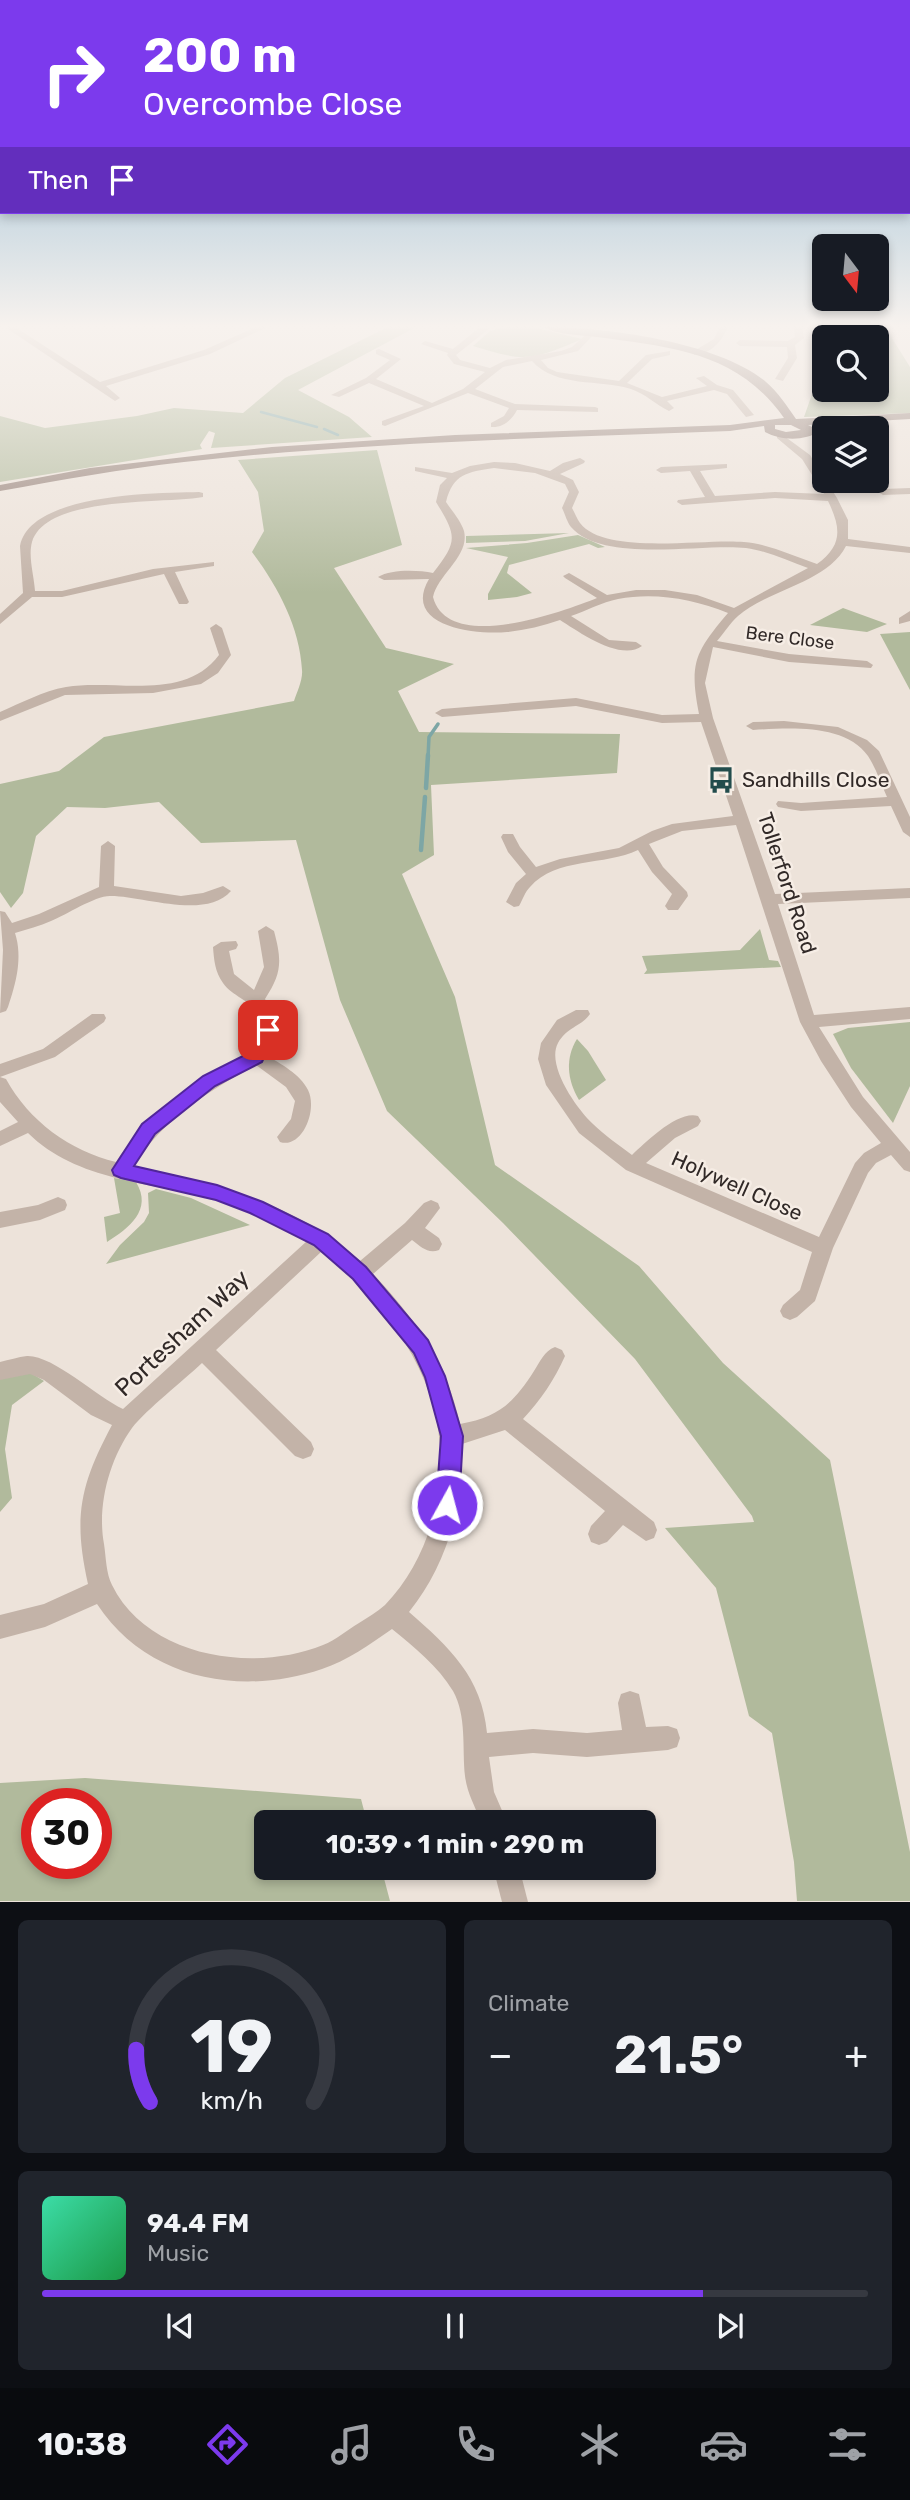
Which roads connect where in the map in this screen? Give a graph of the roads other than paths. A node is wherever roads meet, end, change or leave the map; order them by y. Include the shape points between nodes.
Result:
1 (410, 416) edge
2 (509, 416) edge
3 (773, 416) edge
4 (790, 416) edge
5 (910, 416) edge
6 (889, 417) edge
7 (812, 420) edge
8 (795, 421) junction
9 (386, 423) dead end
10 (771, 423) junction
11 (513, 428) dead end
12 (704, 429) junction
13 (812, 432) edge
14 (778, 435) junction
15 (802, 435) junction
16 (806, 457) junction
17 (580, 461) dead end
18 (723, 466) dead end
19 (694, 468) junction
20 (419, 469) dead end
21 (662, 470) dead end
22 (552, 474) junction
23 (451, 476) junction
24 (0, 488) edge
25 (910, 491) edge
26 (889, 492) edge
27 (199, 495) dead end
28 (832, 498) junction
29 (712, 500) junction
30 (682, 502) dead end
31 (842, 542) junction
32 (910, 550) edge
33 (210, 564) dead end
34 (818, 568) junction
35 (168, 570) junction
36 (569, 576) dead end
37 (384, 577) dead end
38 (436, 577) junction
39 (29, 594) junction
40 (606, 599) junction
41 (183, 602) dead end
42 (735, 612) junction
43 (562, 616) junction
44 (0, 620) edge
45 (216, 628) dead end
46 (709, 643) junction
47 (636, 646) dead end
48 (867, 666) dead end
49 (442, 713) dead end
50 (0, 717) edge
51 (706, 718) junction
52 (752, 726) dead end
53 (895, 801) junction
54 (783, 804) dead end
55 (741, 820) junction
56 (910, 832) edge
57 (509, 837) dead end
58 (640, 844) junction
59 (108, 846) dead end
60 (534, 874) junction
61 (106, 890) junction
62 (223, 891) dead end
63 (910, 893) edge
64 (769, 899) junction
65 (514, 902) dead end
66 (673, 906) dead end
67 (4, 923) edge
68 (266, 931) dead end
69 (230, 945) dead end
70 (2, 997) edge
71 (257, 999) junction
72 (910, 1013) edge
73 (582, 1014) dead end
74 (98, 1018) dead end
75 (808, 1022) junction
76 (256, 1057) junction
77 (0, 1071) edge
78 (0, 1084) edge
79 (692, 1121) dead end
80 (29, 1125) junction
81 (286, 1137) dead end
82 (0, 1139) edge
83 (892, 1146) junction
84 (632, 1165) junction
85 (910, 1165) edge
86 (121, 1170) junction
87 (58, 1205) dead end
88 (431, 1208) dead end
89 (0, 1220) edge
90 (412, 1229) junction
91 (321, 1240) junction
92 (432, 1244) dead end
93 (823, 1248) junction
94 (359, 1273) junction
95 (790, 1311) dead end
96 (201, 1349) junction
97 (555, 1356) dead end
98 (0, 1371) edge
99 (508, 1419) junction
100 (125, 1421) junction
101 (452, 1436) junction
102 (303, 1449) dead end
103 (621, 1511) junction
104 (646, 1530) dead end
105 (599, 1534) dead end
106 (102, 1590) junction
107 (393, 1614) junction
108 (0, 1627) edge
109 (630, 1703) dead end
110 (668, 1738) dead end
111 (636, 1741) junction
112 (476, 1746) junction
113 (489, 1810) edge
114 (509, 1880) edge
115 (515, 1902) edge

1 - 9 street
2 - 11 street via 498,424
3 - 10 main road
4 - 8 main road
5 - 6 main road
7 - 8 main road
8 - 10 main road
8 - 15 main road via 807,429
10 - 12 main road
10 - 14 main road via 769,430
12 - 14 main road
12 - 24 main road via 238,453
13 - 15 main road
14 - 15 main road
14 - 16 street
15 - 16 street
16 - 28 street
17 - 22 street
18 - 19 street
19 - 21 street
19 - 29 street
20 - 23 street
22 - 23 street via 495,467
22 - 34 street via 572,486 567,508 574,523 614,544 652,548 745,545
23 - 38 street via 444,485 442,502 457,527 458,545
25 - 26 street
27 - 39 street via 113,499 42,522 26,543
28 - 29 street via 775,495
28 - 31 street via 843,520
29 - 30 street
31 - 32 street
31 - 34 street, Tollerford Road via 835,556
33 - 35 street
34 - 42 street, Tollerford Road
35 - 39 street via 62,594
35 - 41 street
36 - 40 street
37 - 38 street
38 - 43 street via 427,594 429,604 435,613 456,624 506,630
39 - 44 street
40 - 42 street via 637,593 686,594
40 - 43 street
42 - 46 street, Tollerford Road
43 - 47 street via 606,643
45 - 50 street via 225,655 220,666 191,683 67,691
46 - 48 street, Bere Close
46 - 51 street, Tollerford Road via 699,683
49 - 51 street via 576,702 662,719
51 - 55 street, Tollerford Road
52 - 53 street via 821,728 851,736 874,754
53 - 54 street
53 - 56 street
55 - 58 street via 684,825
55 - 64 street, Tollerford Road
57 - 60 street
58 - 60 street
58 - 66 street via 679,892
59 - 61 street
60 - 65 street via 518,888
61 - 62 street via 181,901
61 - 67 street via 44,918
63 - 64 street
64 - 75 street, Tollerford Road
67 - 70 street via 12,954
68 - 71 street via 275,963 272,977
69 - 71 street via 221,947 225,977
71 - 76 street via 268,1030
72 - 75 street
73 - 84 street, Holywell Close via 563,1024 549,1043 545,1059 552,1080 585,1128
74 - 77 street via 49,1053
75 - 83 street, Tollerford Road via 834,1069
76 - 81 street via 280,1072 304,1099 299,1125
76 - 86 street via 209,1081 148,1129
78 - 80 street, Portesham Way
79 - 84 street, Holywell Close via 669,1133
80 - 82 street
80 - 86 street, Portesham Way via 87,1163
83 - 85 street, Tollerford Road
83 - 93 street via 870,1157 861,1168
84 - 93 street, Holywell Close
86 - 91 street, Portesham Way via 217,1193
87 - 89 street
88 - 90 street
90 - 92 street
90 - 94 street
91 - 94 street, Portesham Way
91 - 96 street, Portesham Way
93 - 95 street via 808,1295
94 - 101 street, Portesham Way via 421,1347 435,1376
96 - 100 street, Portesham Way
96 - 102 street
97 - 99 street via 524,1404
98 - 100 street via 30,1365 51,1373 98,1408
99 - 101 street via 482,1431
99 - 103 street
100 - 106 street, Portesham Way via 106,1457 90,1510 90,1534
101 - 107 street, Portesham Way via 447,1505 436,1545
103 - 104 street
103 - 105 street
106 - 107 street, Portesham Way via 124,1621 167,1655 242,1669 266,1669 327,1656
106 - 108 street via 45,1615
107 - 112 street via 462,1683 470,1701
109 - 111 street
110 - 111 street
111 - 112 street
112 - 113 street via 481,1791
114 - 115 street

